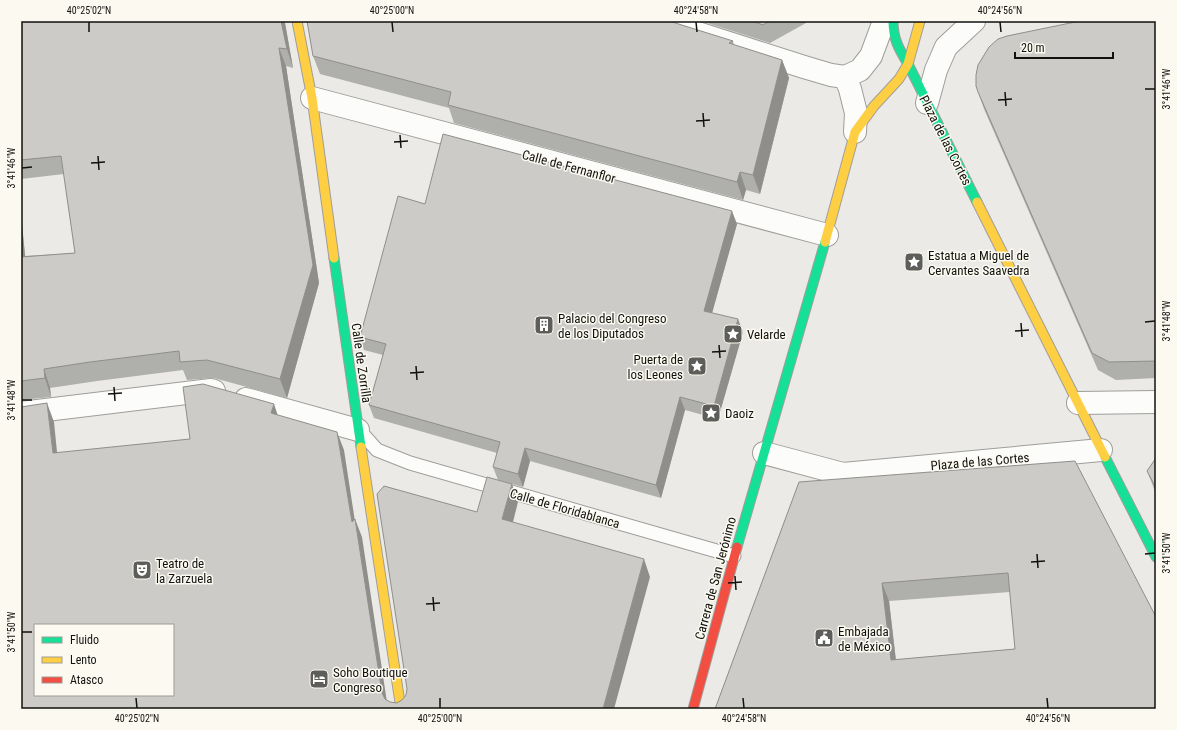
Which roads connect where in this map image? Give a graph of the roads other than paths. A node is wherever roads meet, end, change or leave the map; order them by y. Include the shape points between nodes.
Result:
1 (297, 21) edge
2 (660, 21) edge
3 (884, 21) edge
4 (893, 21) edge
5 (920, 21) edge
6 (974, 21) edge
7 (908, 64) junction
8 (845, 76) junction
9 (312, 98) junction
10 (927, 103) junction
11 (856, 132) junction
12 (827, 235) junction
13 (1156, 402) edge
14 (1078, 403) junction
15 (21, 413) edge
16 (358, 430) junction
17 (1101, 450) junction
18 (764, 453) junction
19 (734, 556) junction
20 (1156, 557) edge
21 (401, 709) edge
22 (693, 709) edge

1 - 9 street, Calle de Zorrilla
2 - 8 street via 804,67 831,75
3 - 8 street via 871,56 860,70
4 - 7 street, Plaza de las Cortes via 897,46
5 - 7 street
6 - 10 street via 946,47 936,70
7 - 10 street, Plaza de las Cortes
7 - 11 street
8 - 11 street via 856,112
9 - 12 street, Calle de Fernanflor
9 - 16 street, Calle de Zorrilla
10 - 14 street, Plaza de las Cortes
11 - 12 street
12 - 18 street
13 - 14 street
14 - 17 street, Plaza de las Cortes
15 - 16 street via 211,390
16 - 19 lane, Calle de Floridablanca via 377,450 410,463
16 - 21 street, Calle de Zorrilla
17 - 18 street, Plaza de las Cortes via 843,474
17 - 20 street
18 - 19 street, Carrera de San Jerónimo
19 - 22 street, Carrera de San Jerónimo

